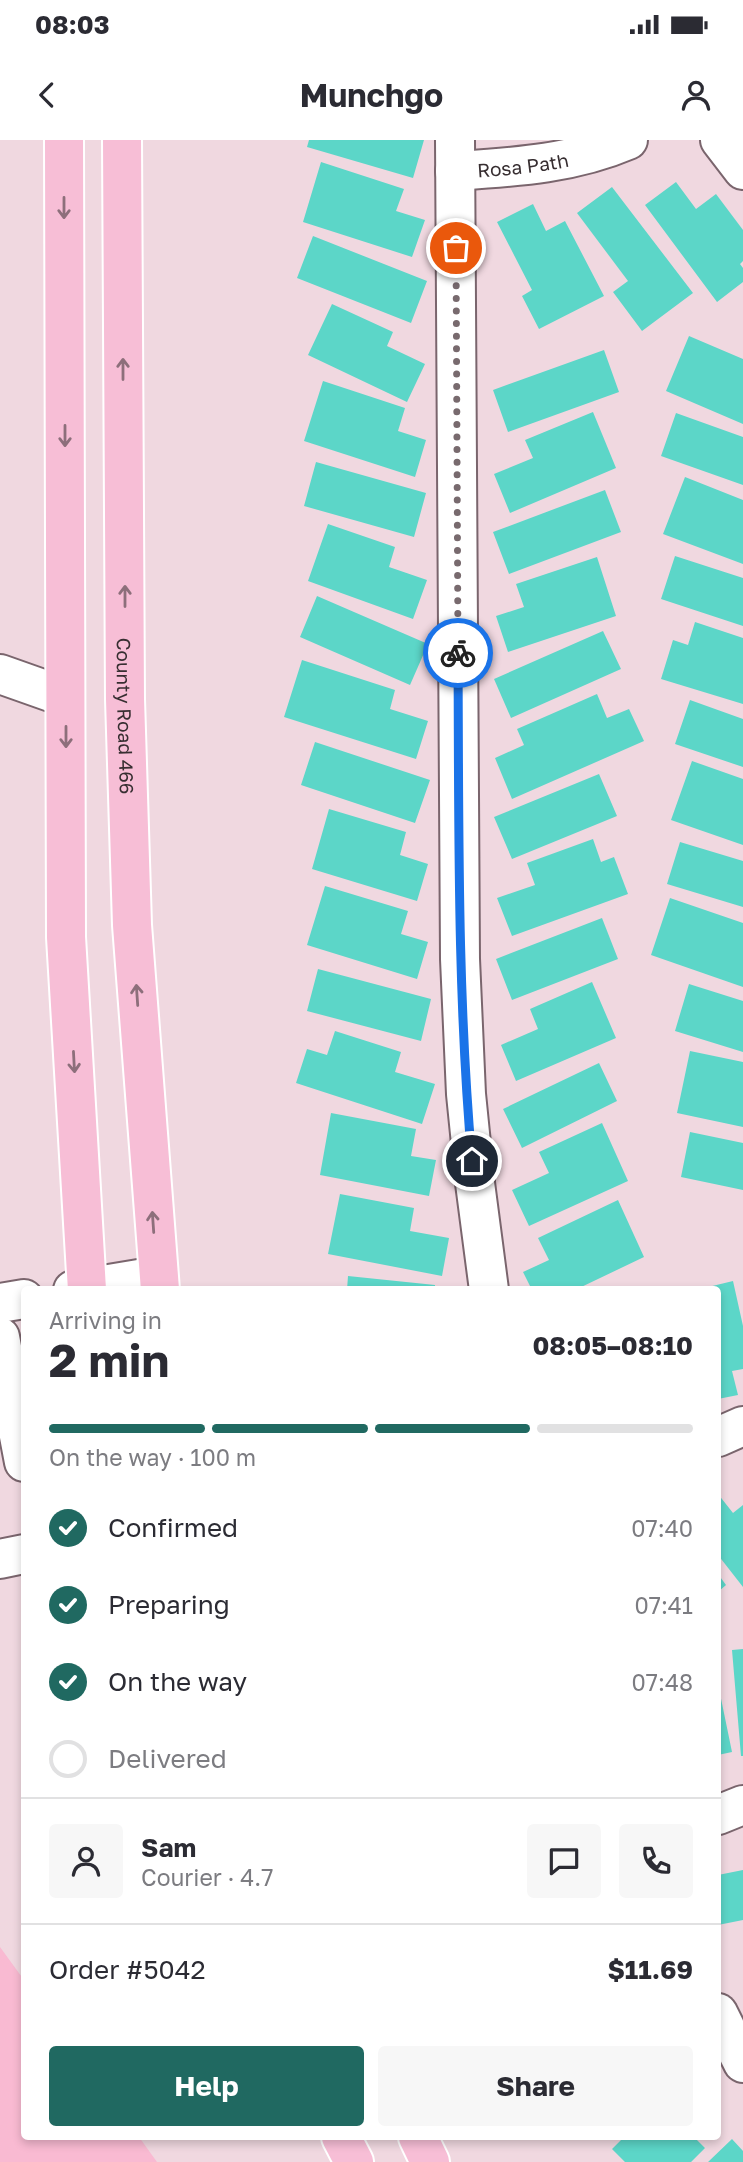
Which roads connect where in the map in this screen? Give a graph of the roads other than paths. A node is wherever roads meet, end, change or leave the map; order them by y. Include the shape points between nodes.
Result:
1 (64, 140) edge
2 (122, 140) edge
3 (628, 140) edge
4 (720, 140) edge
5 (455, 155) edge
6 (743, 170) edge
7 (0, 674) edge
8 (65, 697) junction
9 (159, 1283) edge
10 (82, 1286) edge
11 (120, 1286) edge
12 (488, 1286) edge
13 (21, 1300) edge
14 (0, 1303) edge
15 (0, 1337) edge
16 (743, 1426) edge
17 (721, 1436) edge
18 (21, 1446) edge
19 (21, 1555) edge
20 (0, 1559) edge
21 (743, 1805) edge
22 (721, 1814) edge
23 (721, 2019) edge
24 (743, 2063) edge
25 (343, 2140) edge
26 (419, 2140) edge
27 (354, 2162) edge
28 (430, 2162) edge

1 -> 8 main road
9 -> 2 main road, County Road 466 via 132,925 125,699
3 - 5 street, Rosa Path via 555,163
4 - 6 street
5 - 12 street via 460,959 466,1094
7 - 8 street
8 -> 10 main road via 66,936
9 - 11 street
13 - 14 street
15 - 18 street
16 - 17 street
19 - 20 street
21 - 22 street
23 - 24 street
25 - 27 main road
26 - 28 main road

